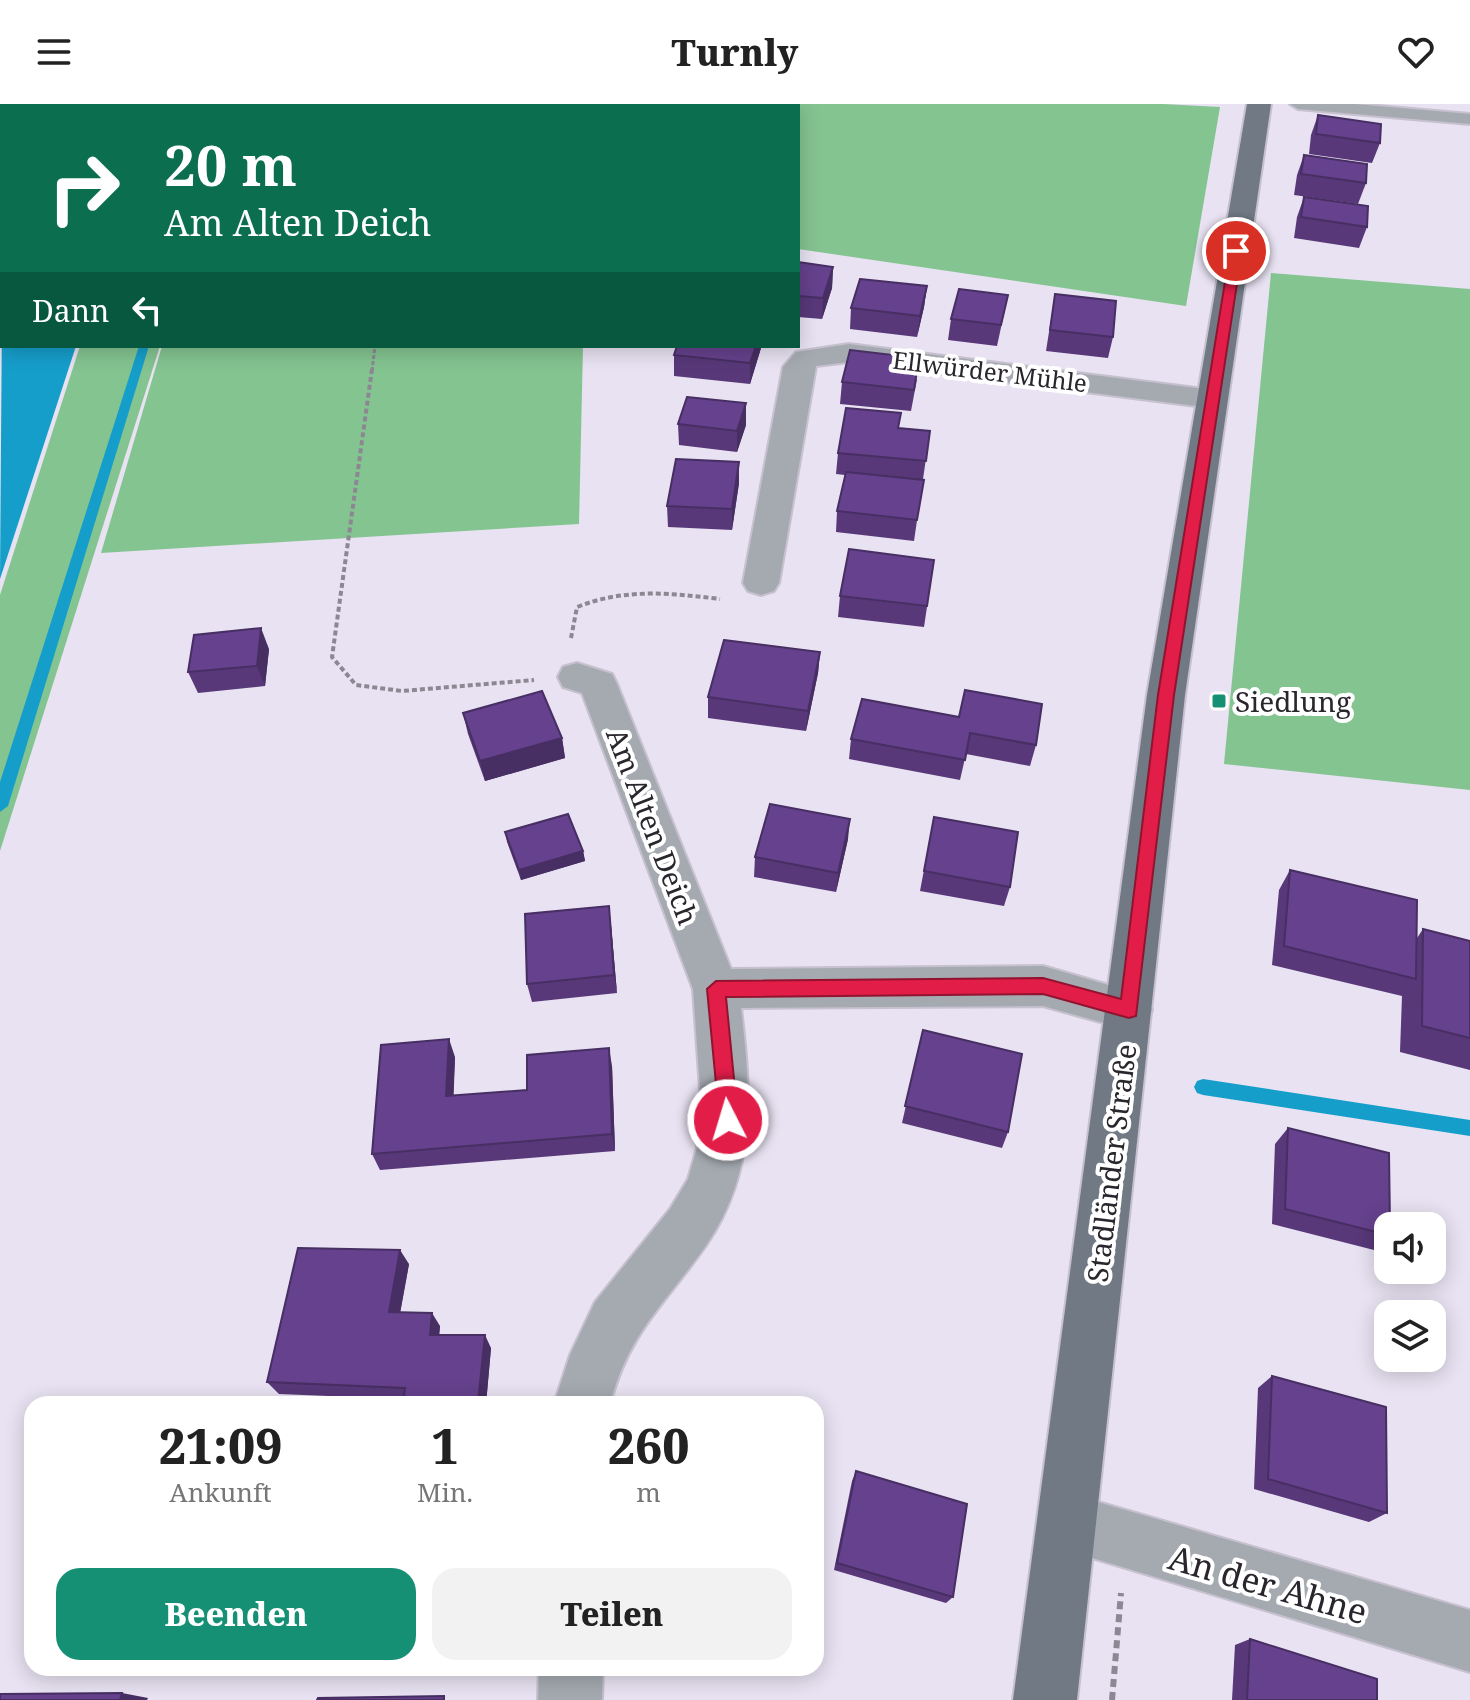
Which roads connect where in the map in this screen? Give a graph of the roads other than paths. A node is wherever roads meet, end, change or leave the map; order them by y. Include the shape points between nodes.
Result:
1 (1259, 104) edge
2 (1298, 104) edge
3 (1470, 119) edge
4 (1212, 399) junction
5 (761, 583) road end
6 (577, 677) road end
7 (716, 989) junction
8 (1129, 1010) junction
9 (584, 1396) edge
10 (1067, 1523) junction
11 (1470, 1641) edge
12 (571, 1676) edge
13 (570, 1700) edge
14 (1045, 1700) edge

1 - 4 main road, Stadländer Straße
2 - 3 lane
4 - 5 street, Ellwürder Mühle via 849,353 807,358 798,367
4 - 8 main road, Stadländer Straße via 1166,695
6 - 7 street, Am Alten Deich via 598,684
7 - 8 street via 1043,986
7 - 9 street, Am Alten Deich via 728,1120 716,1173 689,1227 622,1310 593,1359
8 - 10 main road, Stadländer Straße
10 - 11 street, An der Ahne
10 - 14 main road, Stadländer Straße
12 - 13 street

